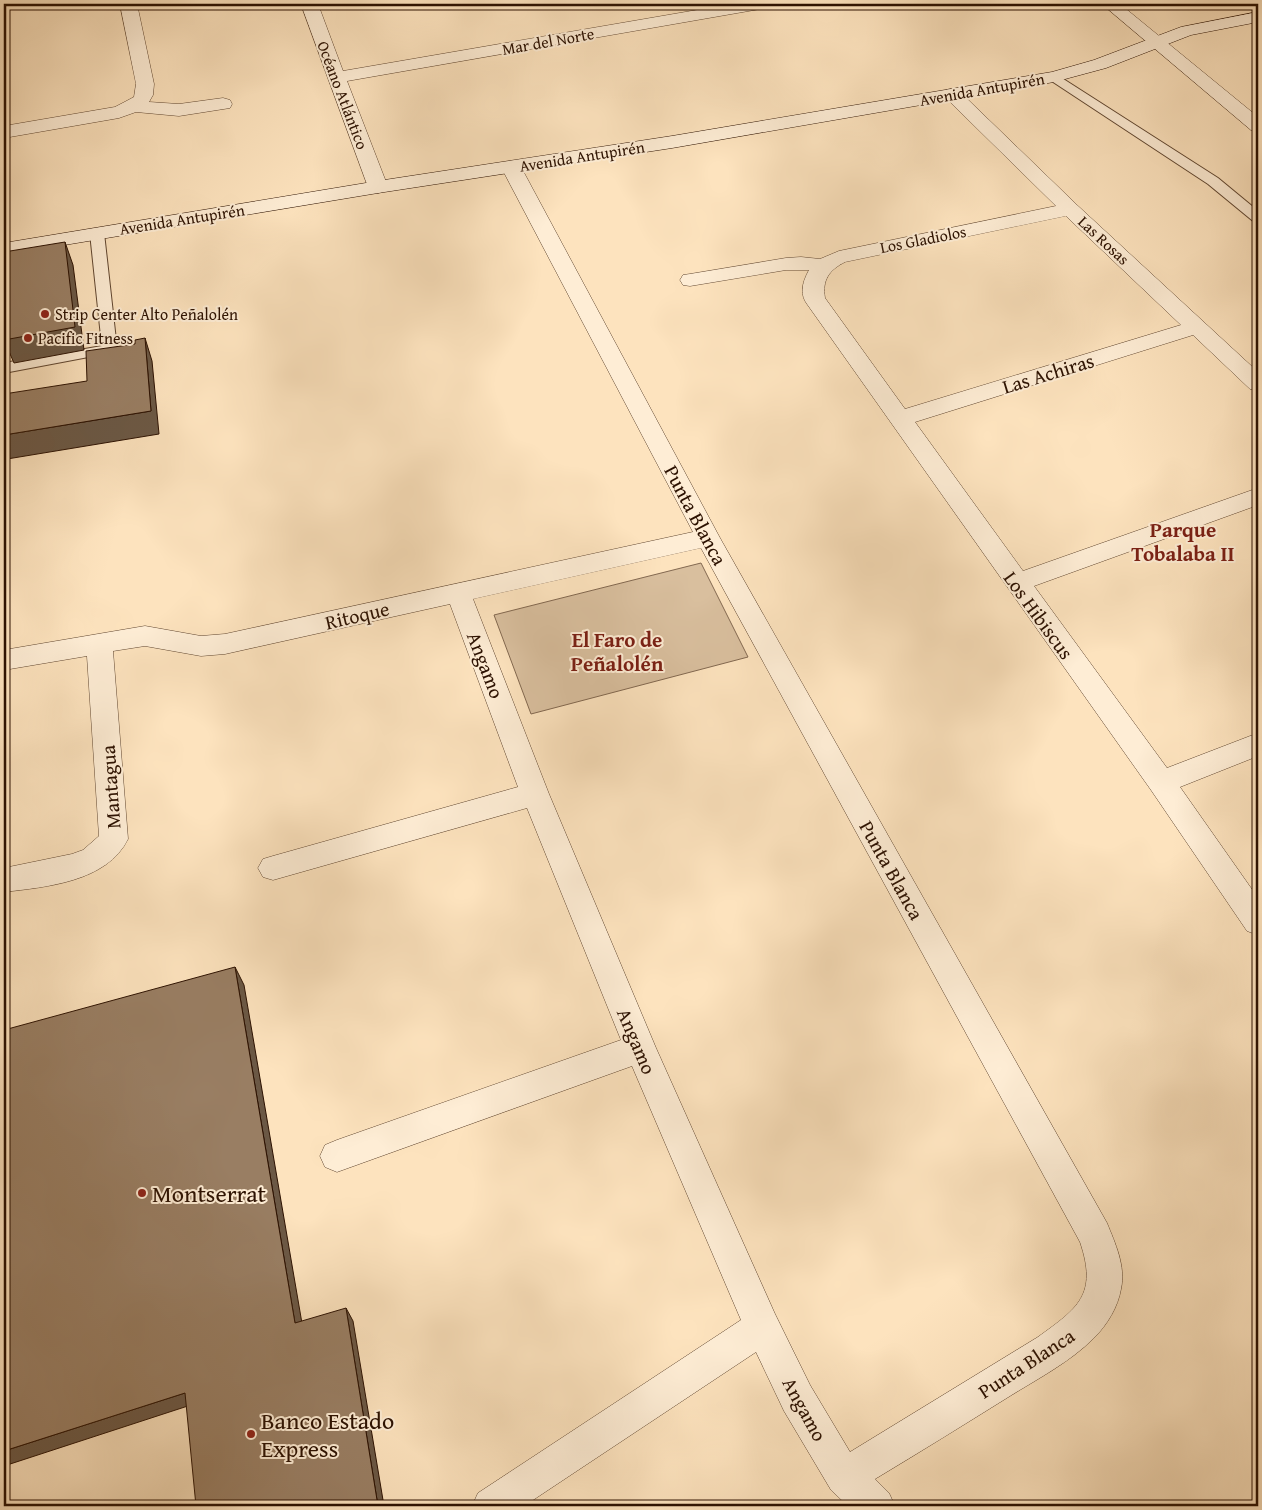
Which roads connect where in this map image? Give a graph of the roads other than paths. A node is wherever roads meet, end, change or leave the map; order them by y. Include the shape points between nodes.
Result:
1 (128, 4) edge
2 (309, 4) edge
3 (760, 4) edge
4 (1110, 4) edge
5 (1258, 17) edge
6 (1156, 42) junction
7 (1054, 77) junction
8 (336, 78) junction
9 (952, 94) junction
10 (223, 104) dead end
11 (134, 106) junction
12 (1258, 126) edge
13 (4, 132) edge
14 (511, 167) junction
15 (378, 187) junction
16 (1070, 209) junction
17 (1258, 218) edge
18 (97, 233) junction
19 (4, 249) edge
20 (822, 266) junction
21 (690, 280) dead end
22 (1197, 327) junction
23 (4, 368) edge
24 (1258, 384) edge
25 (900, 419) junction
26 (1258, 496) edge
27 (708, 538) junction
28 (1017, 583) junction
29 (458, 592) junction
30 (99, 643) junction
31 (4, 660) edge
32 (1258, 744) edge
33 (1161, 782) junction
34 (535, 794) junction
35 (273, 868) dead end
36 (4, 880) edge
37 (1258, 922) edge
38 (640, 1048) junction
39 (337, 1156) dead end
40 (762, 1327) junction
41 (846, 1492) edge
42 (491, 1506) edge
43 (876, 1506) edge

1 - 11 street via 145,91 143,99
2 - 8 street, Océano Atlántico
3 - 8 street, Mar del Norte
4 - 6 street
5 - 6 street, Avenida Antupirén via 1199,28
6 - 7 street, Avenida Antupirén via 1100,64
6 - 12 street
7 - 9 street, Avenida Antupirén
7 - 17 lane via 1213,181
8 - 15 street, Océano Atlántico
9 - 14 street, Avenida Antupirén
9 - 16 street, Las Rosas
10 - 11 street via 179,110
11 - 13 street via 92,118
14 - 15 street, Avenida Antupirén
14 - 27 street, Punta Blanca
15 - 18 street, Avenida Antupirén
16 - 20 street, Los Gladiolos via 852,253
16 - 22 street, Las Rosas
18 - 19 street, Avenida Antupirén
18 - 23 lane via 110,350
20 - 21 street via 786,264
20 - 25 street, Los Hibiscus via 814,279 814,299
22 - 24 street, Las Rosas
22 - 25 street, Las Achiras
25 - 28 street, Los Hibiscus
26 - 28 street
27 - 29 street, Ritoque
27 - 41 street, Punta Blanca via 1095,1235 1106,1274 1104,1292 1097,1308 1072,1335
28 - 33 street, Los Hibiscus
29 - 30 street, Ritoque via 225,644 201,646 145,636
29 - 34 street, Angamo
30 - 31 street, Ritoque
30 - 36 street, Mantagua via 114,839 98,857 81,865
32 - 33 street
33 - 37 street, Los Hibiscus
34 - 35 street
34 - 38 street, Angamo
38 - 39 street
38 - 40 street, Angamo
40 - 41 street, Angamo
40 - 42 street
41 - 43 street, Angamo

